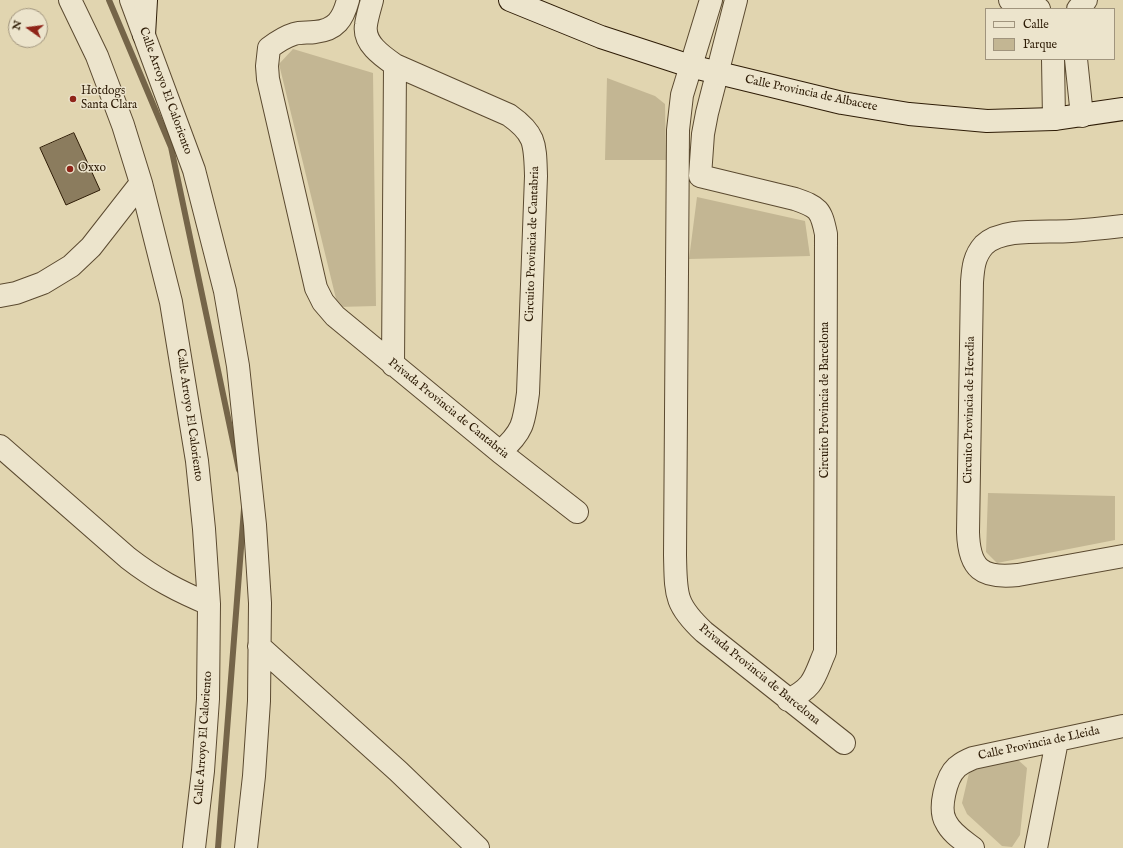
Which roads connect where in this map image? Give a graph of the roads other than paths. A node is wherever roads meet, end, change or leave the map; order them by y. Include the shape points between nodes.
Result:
1 (70, 0) edge
2 (131, 0) edge
3 (146, 0) edge
4 (348, 0) edge
5 (372, 0) edge
6 (510, 0) edge
7 (712, 0) edge
8 (736, 0) edge
9 (1010, 0) edge
10 (1086, 0) edge
11 (1036, 8) edge
12 (1079, 8) edge
13 (144, 35) junction
14 (1052, 60) edge
15 (1076, 60) edge
16 (395, 65) junction
17 (690, 66) junction
18 (716, 74) junction
19 (1123, 109) edge
20 (1082, 116) junction
21 (1054, 119) junction
22 (700, 176) junction
23 (678, 180) junction
24 (141, 183) junction
25 (1123, 226) edge
26 (0, 296) edge
27 (393, 365) junction
28 (0, 446) edge
29 (500, 452) junction
30 (577, 512) dead end
31 (1123, 556) edge
32 (209, 604) junction
33 (259, 646) junction
34 (788, 700) junction
35 (1123, 726) edge
36 (1057, 740) junction
37 (844, 743) dead end
38 (194, 848) edge
39 (246, 848) edge
40 (478, 848) edge
41 (973, 848) edge
42 (1036, 848) edge

1 - 24 street, Calle Arroyo El Caloriento via 97,56
2 - 13 street, Calle Arroyo El Caloriento
3 - 13 street
4 - 27 street, Privada Provincia de Cantabria via 342,17 330,29 290,35 269,48 268,79 316,288 323,302 335,316
5 - 16 street, Circuito Provincia de Cantabria via 366,35 376,50
6 - 17 street, Calle Provincia de Albacete via 601,37
7 - 17 street
8 - 18 street
9 - 11 street
10 - 12 street
13 - 33 street, Calle Arroyo El Caloriento via 194,170 226,299 238,366 255,525 260,602
14 - 21 street
15 - 20 street
16 - 27 street
16 - 29 street, Circuito Provincia de Cantabria via 509,114 522,124 532,137 536,156 536,176 528,393 521,429 512,442
17 - 18 street, Calle Provincia de Albacete
17 - 23 street via 682,95 678,130
18 - 21 street, Calle Provincia de Albacete via 909,114 987,121
18 - 22 street via 703,134
19 - 20 street, Calle Provincia de Albacete
20 - 21 street, Calle Provincia de Albacete
22 - 23 street, Circuito Provincia de Barcelona via 686,176
22 - 34 street, Circuito Provincia de Barcelona via 795,198 809,204 819,210 826,234 825,652 816,677 809,687
23 - 34 street, Privada Provincia de Barcelona via 675,555 679,602 685,613 704,632
24 - 26 street via 91,247 71,266 43,283
24 - 32 street, Calle Arroyo El Caloriento via 171,302 184,374 197,461
25 - 31 street, Circuito Provincia de Heredia via 1010,234 985,244 977,254 973,265 972,282 968,546 979,570 1004,577
27 - 29 street, Privada Provincia de Cantabria
28 - 32 street via 146,572 176,590
29 - 30 street, Privada Provincia de Cantabria
32 - 38 street, Calle Arroyo El Caloriento via 208,699
33 - 39 street, Calle Arroyo El Caloriento via 259,701
33 - 40 street via 398,771
34 - 37 street, Privada Provincia de Barcelona
35 - 36 street, Calle Provincia de Lleida
36 - 41 street, Calle Provincia de Lleida via 973,758 952,773 944,799 943,816 950,828
36 - 42 street

